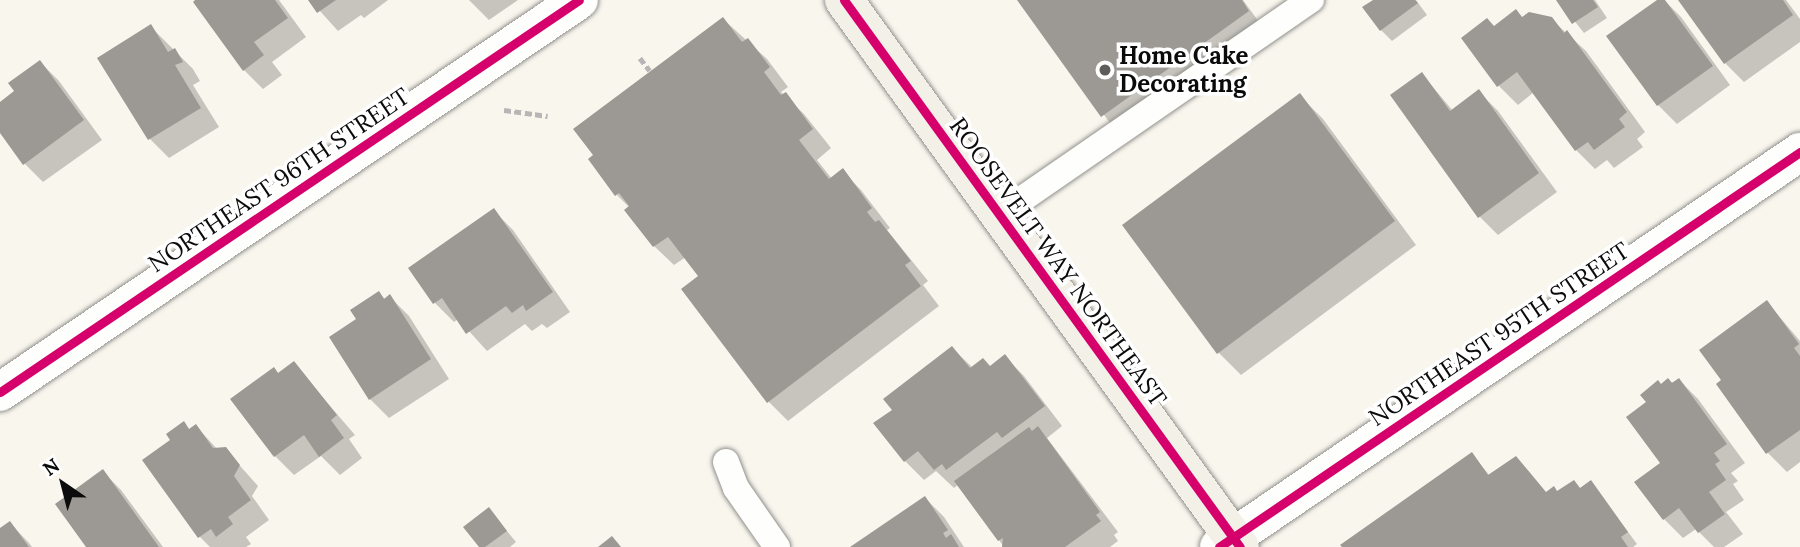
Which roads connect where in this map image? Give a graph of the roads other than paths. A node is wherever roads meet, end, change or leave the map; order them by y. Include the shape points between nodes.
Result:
1 (579, 0) edge
2 (844, 0) edge
3 (1311, 0) edge
4 (1800, 152) edge
5 (999, 215) junction
6 (0, 392) edge
7 (726, 462) dead end
8 (1231, 544) edge
9 (777, 547) edge

1 - 6 street, NORTHEAST 96TH STREET
2 - 5 main road, ROOSEVELT WAY NORTHEAST
3 - 5 lane
4 - 8 street, NORTHEAST 95TH STREET
5 - 8 main road, ROOSEVELT WAY NORTHEAST
7 - 9 lane via 736,488

